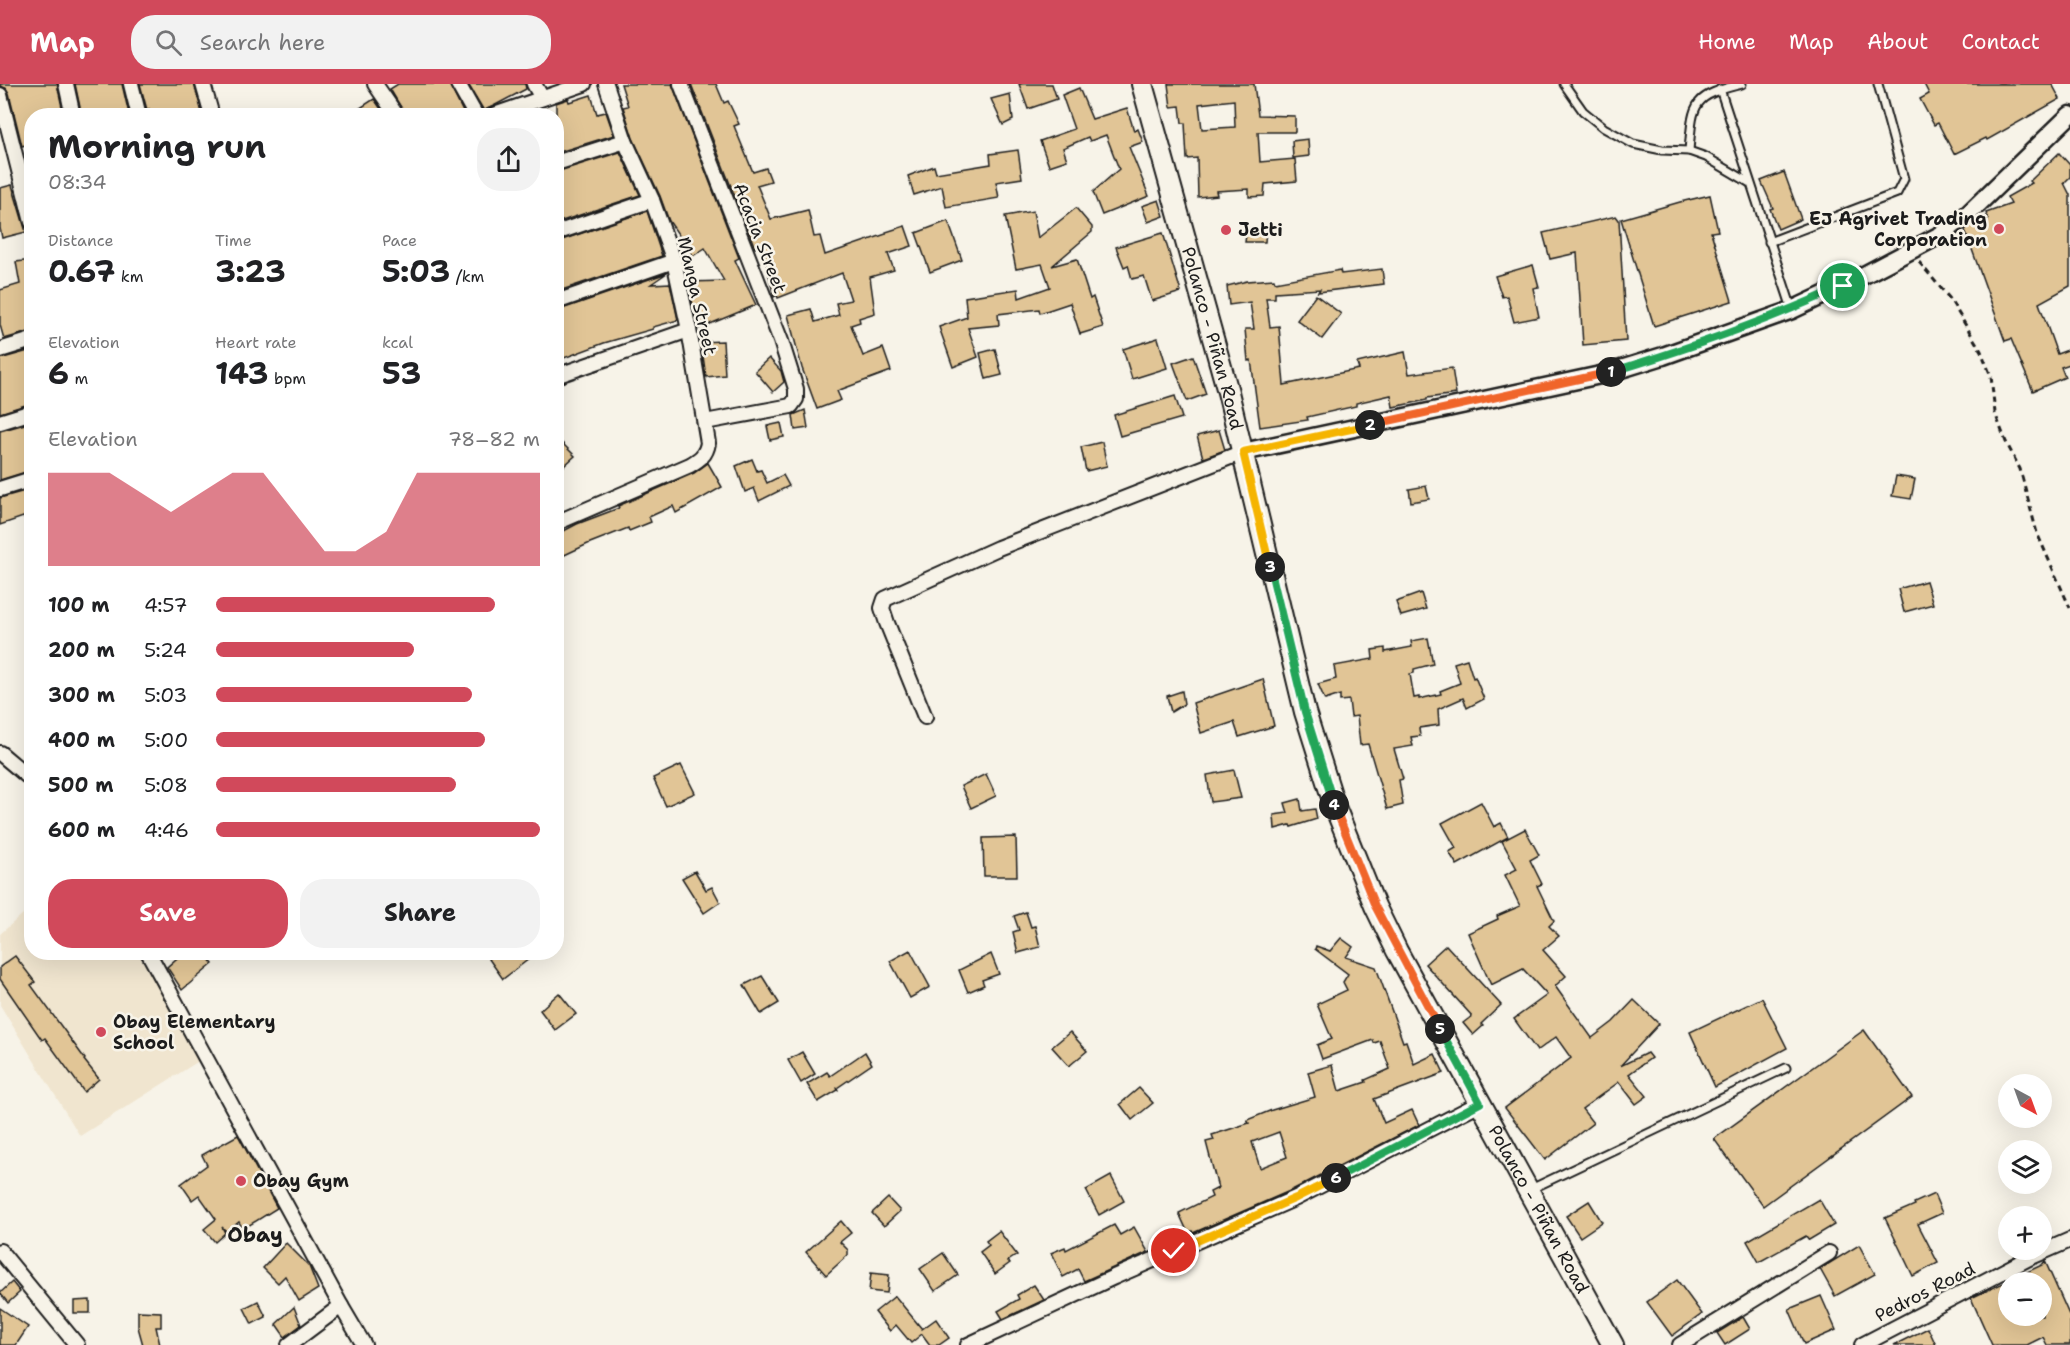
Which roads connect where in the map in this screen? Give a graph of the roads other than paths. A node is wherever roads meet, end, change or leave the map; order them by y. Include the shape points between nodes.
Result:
1 (66, 84) edge
2 (131, 84) edge
3 (203, 84) edge
4 (375, 84) edge
5 (458, 84) edge
6 (534, 84) edge
7 (584, 84) edge
8 (606, 84) edge
9 (681, 84) edge
10 (1142, 84) edge
11 (1564, 84) edge
12 (1742, 84) edge
13 (1878, 84) edge
14 (1720, 89) junction
15 (0, 95) edge
16 (542, 98) junction
17 (71, 108) edge
18 (137, 108) edge
19 (210, 108) edge
20 (392, 108) edge
21 (472, 108) edge
22 (513, 108) edge
23 (2070, 116) edge
24 (625, 141) junction
25 (1689, 151) junction
26 (564, 160) edge
27 (1750, 183) junction
28 (24, 190) edge
29 (652, 200) junction
30 (564, 229) edge
31 (1769, 242) junction
32 (674, 261) junction
33 (564, 299) edge
34 (1792, 310) junction
35 (689, 330) junction
36 (24, 342) edge
37 (0, 350) edge
38 (564, 373) edge
39 (24, 414) edge
40 (0, 422) edge
41 (705, 422) junction
42 (1243, 452) junction
43 (24, 482) edge
44 (0, 489) edge
45 (564, 520) edge
46 (925, 717) dead end
47 (0, 753) edge
48 (24, 773) edge
49 (152, 960) edge
50 (1786, 1068) dead end
51 (1480, 1103) junction
52 (1528, 1190) junction
53 (2070, 1240) edge
54 (0, 1251) edge
55 (1829, 1253) dead end
56 (341, 1306) junction
57 (77, 1345) edge
58 (289, 1345) edge
59 (364, 1345) edge
60 (968, 1345) edge
61 (1613, 1345) edge
62 (1680, 1345) edge
63 (1862, 1345) edge

1 - 17 street
2 - 18 street
3 - 19 street
4 - 20 street
5 - 21 street
6 - 16 street
7 - 16 street
8 - 24 street, Manga Street
9 - 41 street, Acacia Street via 781,341 796,390 791,406
10 - 42 main road, Polanco - Piñan Road
11 - 25 lane via 1582,111 1633,144
12 - 14 lane
13 - 31 lane via 1904,179 1897,192
14 - 25 lane via 1698,102 1692,116
14 - 27 lane
15 - 28 street
16 - 22 street
23 - 34 street via 1942,234
24 - 26 street
24 - 29 street, Manga Street
25 - 27 lane
27 - 31 lane
29 - 30 street
29 - 32 street, Manga Street
31 - 34 lane
32 - 33 street
32 - 35 street, Manga Street
34 - 42 street via 1605,374
35 - 38 street
35 - 41 street, Manga Street
36 - 37 street
39 - 40 street
41 - 45 street, Manga Street via 708,443 701,458
42 - 46 street via 998,548 885,599 882,608 887,623
42 - 51 main road, Polanco - Piñan Road via 1305,712 1335,807 1397,951
43 - 44 street
47 - 48 street
49 - 56 street
50 - 52 lane
51 - 52 main road, Polanco - Piñan Road
51 - 60 street via 1296,1198
52 - 61 main road, Polanco - Piñan Road
53 - 63 street, Pedros Road
54 - 57 street
55 - 62 street
56 - 58 street
56 - 59 street

